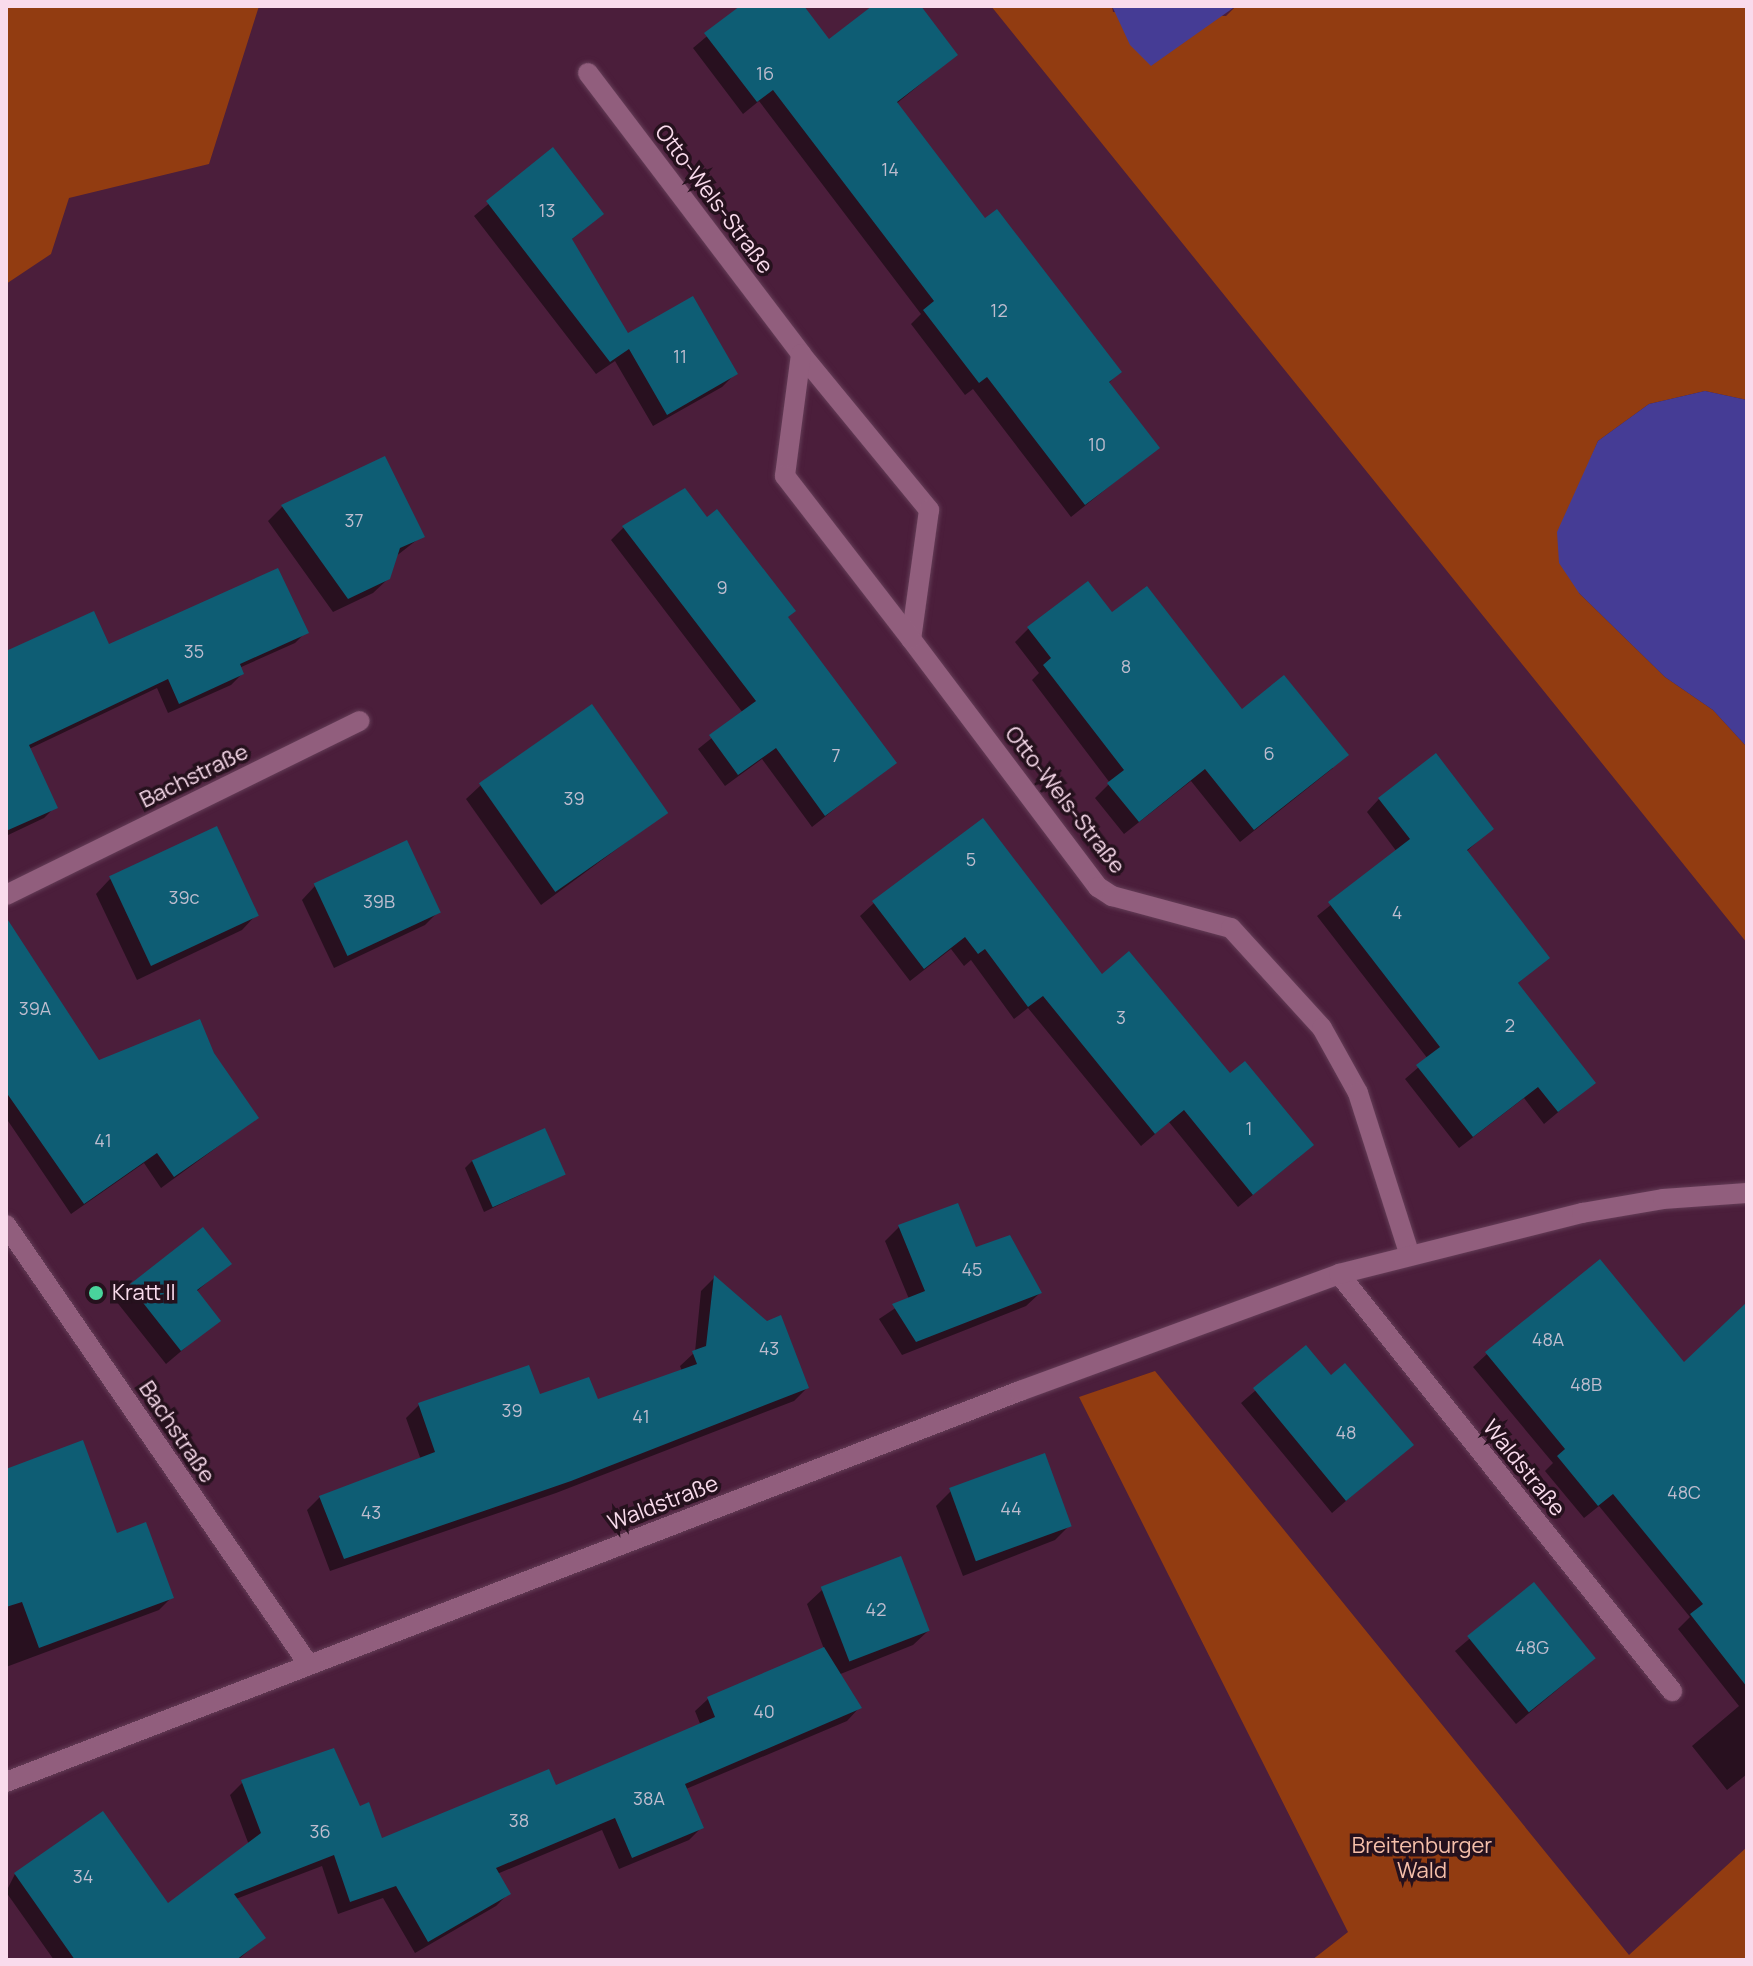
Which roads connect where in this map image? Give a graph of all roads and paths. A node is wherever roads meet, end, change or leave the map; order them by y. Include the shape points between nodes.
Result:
1 (588, 73) dead end
2 (801, 354) junction
3 (911, 639) junction
4 (360, 721) dead end
5 (6, 895) edge
6 (1747, 1193) edge
7 (6, 1225) edge
8 (1409, 1253) junction
9 (1339, 1274) junction
10 (309, 1665) junction
11 (1672, 1691) dead end
12 (6, 1782) edge

1 - 2 street, Otto-Wels-Straße
2 - 3 street, Otto-Wels-Straße via 785,476
2 - 3 street, Otto-Wels-Straße via 929,510
3 - 8 street, Otto-Wels-Straße via 1098,887 1112,896 1231,928 1322,1028 1358,1093
4 - 5 street, Bachstraße
6 - 8 street, Waldstraße via 1596,1210
7 - 10 street, Bachstraße
8 - 9 street, Waldstraße
9 - 10 street, Waldstraße
9 - 11 street, Waldstraße
10 - 12 street, Waldstraße

